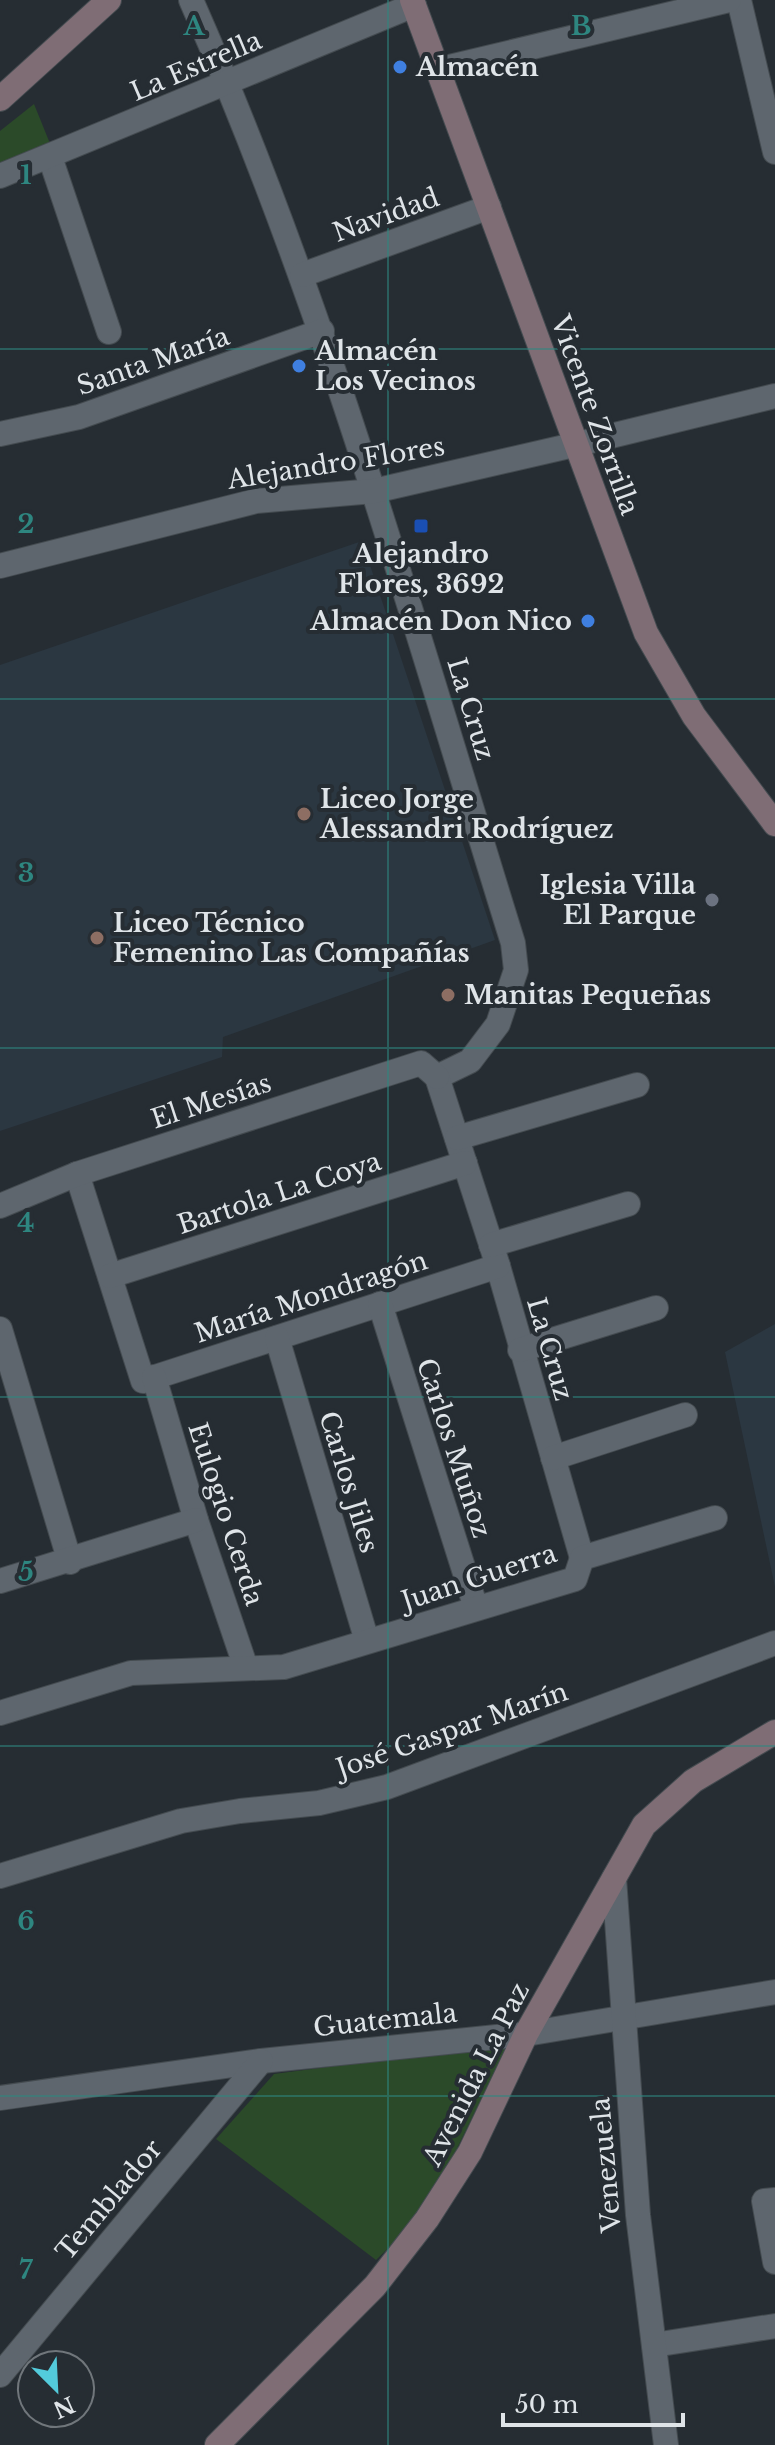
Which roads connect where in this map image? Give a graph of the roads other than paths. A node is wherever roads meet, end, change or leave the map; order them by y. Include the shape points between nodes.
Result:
1 (91, 0) edge
2 (109, 0) edge
3 (130, 0) edge
4 (191, 0) edge
5 (729, 0) edge
6 (739, 0) edge
7 (413, 2) edge
8 (53, 53) junction
9 (437, 70) junction
10 (228, 83) junction
11 (0, 99) edge
12 (775, 152) edge
13 (50, 157) junction
14 (0, 176) edge
15 (489, 207) junction
16 (302, 275) junction
17 (322, 331) junction
18 (109, 332) dead end
19 (775, 396) edge
20 (0, 434) edge
21 (578, 444) junction
22 (374, 491) junction
23 (0, 566) edge
24 (775, 824) edge
25 (437, 1077) junction
26 (637, 1085) dead end
27 (457, 1138) junction
28 (465, 1163) junction
29 (77, 1174) junction
30 (628, 1204) dead end
31 (0, 1206) edge
32 (494, 1255) junction
33 (110, 1276) junction
34 (380, 1304) junction
35 (656, 1308) dead end
36 (0, 1329) edge
37 (277, 1338) junction
38 (520, 1350) junction
39 (148, 1379) junction
40 (685, 1415) dead end
41 (553, 1458) junction
42 (715, 1518) dead end
43 (196, 1520) junction
44 (582, 1558) junction
45 (70, 1562) junction
46 (0, 1581) edge
47 (476, 1608) junction
48 (367, 1641) junction
49 (775, 1643) edge
50 (246, 1668) junction
51 (0, 1713) edge
52 (775, 1732) edge
53 (0, 1876) edge
54 (614, 1878) junction
55 (775, 1992) edge
56 (622, 2018) junction
57 (526, 2034) junction
58 (261, 2061) junction
59 (0, 2098) edge
60 (775, 2200) edge
61 (775, 2262) edge
62 (775, 2326) edge
63 (654, 2345) junction
64 (0, 2375) edge
65 (217, 2445) edge
66 (666, 2445) edge

1 - 8 main road
2 - 8 main road
3 - 8 main road
4 - 10 street, La Cruz
5 - 9 street
6 - 12 street
7 - 9 main road, Vicente Zorrilla
7 - 10 street, La Estrella
8 - 11 main road
9 - 15 main road, Vicente Zorrilla
10 - 13 street, La Estrella
10 - 16 street, La Cruz
13 - 14 street, La Estrella
13 - 18 street
15 - 16 street, Navidad
15 - 21 main road, Vicente Zorrilla
16 - 17 street, La Cruz
17 - 20 street, Santa María via 79,417
17 - 22 street, La Cruz
19 - 21 street, Alejandro Flores
21 - 22 street, Alejandro Flores
21 - 24 main road, Vicente Zorrilla via 629,593 668,676
22 - 23 street, Alejandro Flores via 256,501
22 - 25 street, La Cruz via 513,943 516,970 498,1024 470,1061
25 - 27 street, La Cruz
25 - 29 street, El Mesías via 421,1063
26 - 27 street
27 - 28 street, La Cruz
28 - 32 street, La Cruz
28 - 33 street, Bartola La Coya
29 - 31 street, El Mesías
29 - 33 street, Eulogio Cerda
30 - 32 street, María Mondragón
32 - 34 street, María Mondragón
32 - 38 street, La Cruz
33 - 39 street, Eulogio Cerda
34 - 37 street, María Mondragón
34 - 47 street, Carlos Muñoz
35 - 38 street
36 - 45 street
37 - 39 street, María Mondragón
37 - 48 street, Carlos Jiles
38 - 41 street, La Cruz
39 - 43 street, Eulogio Cerda
40 - 41 street
41 - 44 street, La Cruz
42 - 44 street, Juan Guerra
43 - 45 street
43 - 50 street, Eulogio Cerda
44 - 47 street, Juan Guerra via 575,1579
45 - 46 street
47 - 48 street, Juan Guerra
48 - 50 street, Juan Guerra via 284,1667
49 - 53 street, José Gaspar Marín via 387,1787 319,1803 181,1821
50 - 51 street, Juan Guerra via 131,1673
52 - 54 main road, Avenida La Paz via 667,1801 633,1842
54 - 56 street, Venezuela
54 - 57 main road, Avenida La Paz
55 - 56 street, Guatemala
56 - 57 street, Guatemala
56 - 63 street, Venezuela
57 - 58 street, Guatemala
57 - 65 main road, Avenida La Paz via 470,2152 427,2219 375,2286
58 - 59 street, Guatemala
58 - 64 street, Temblador
60 - 61 street via 764,2201
62 - 63 street
63 - 66 street, Venezuela

